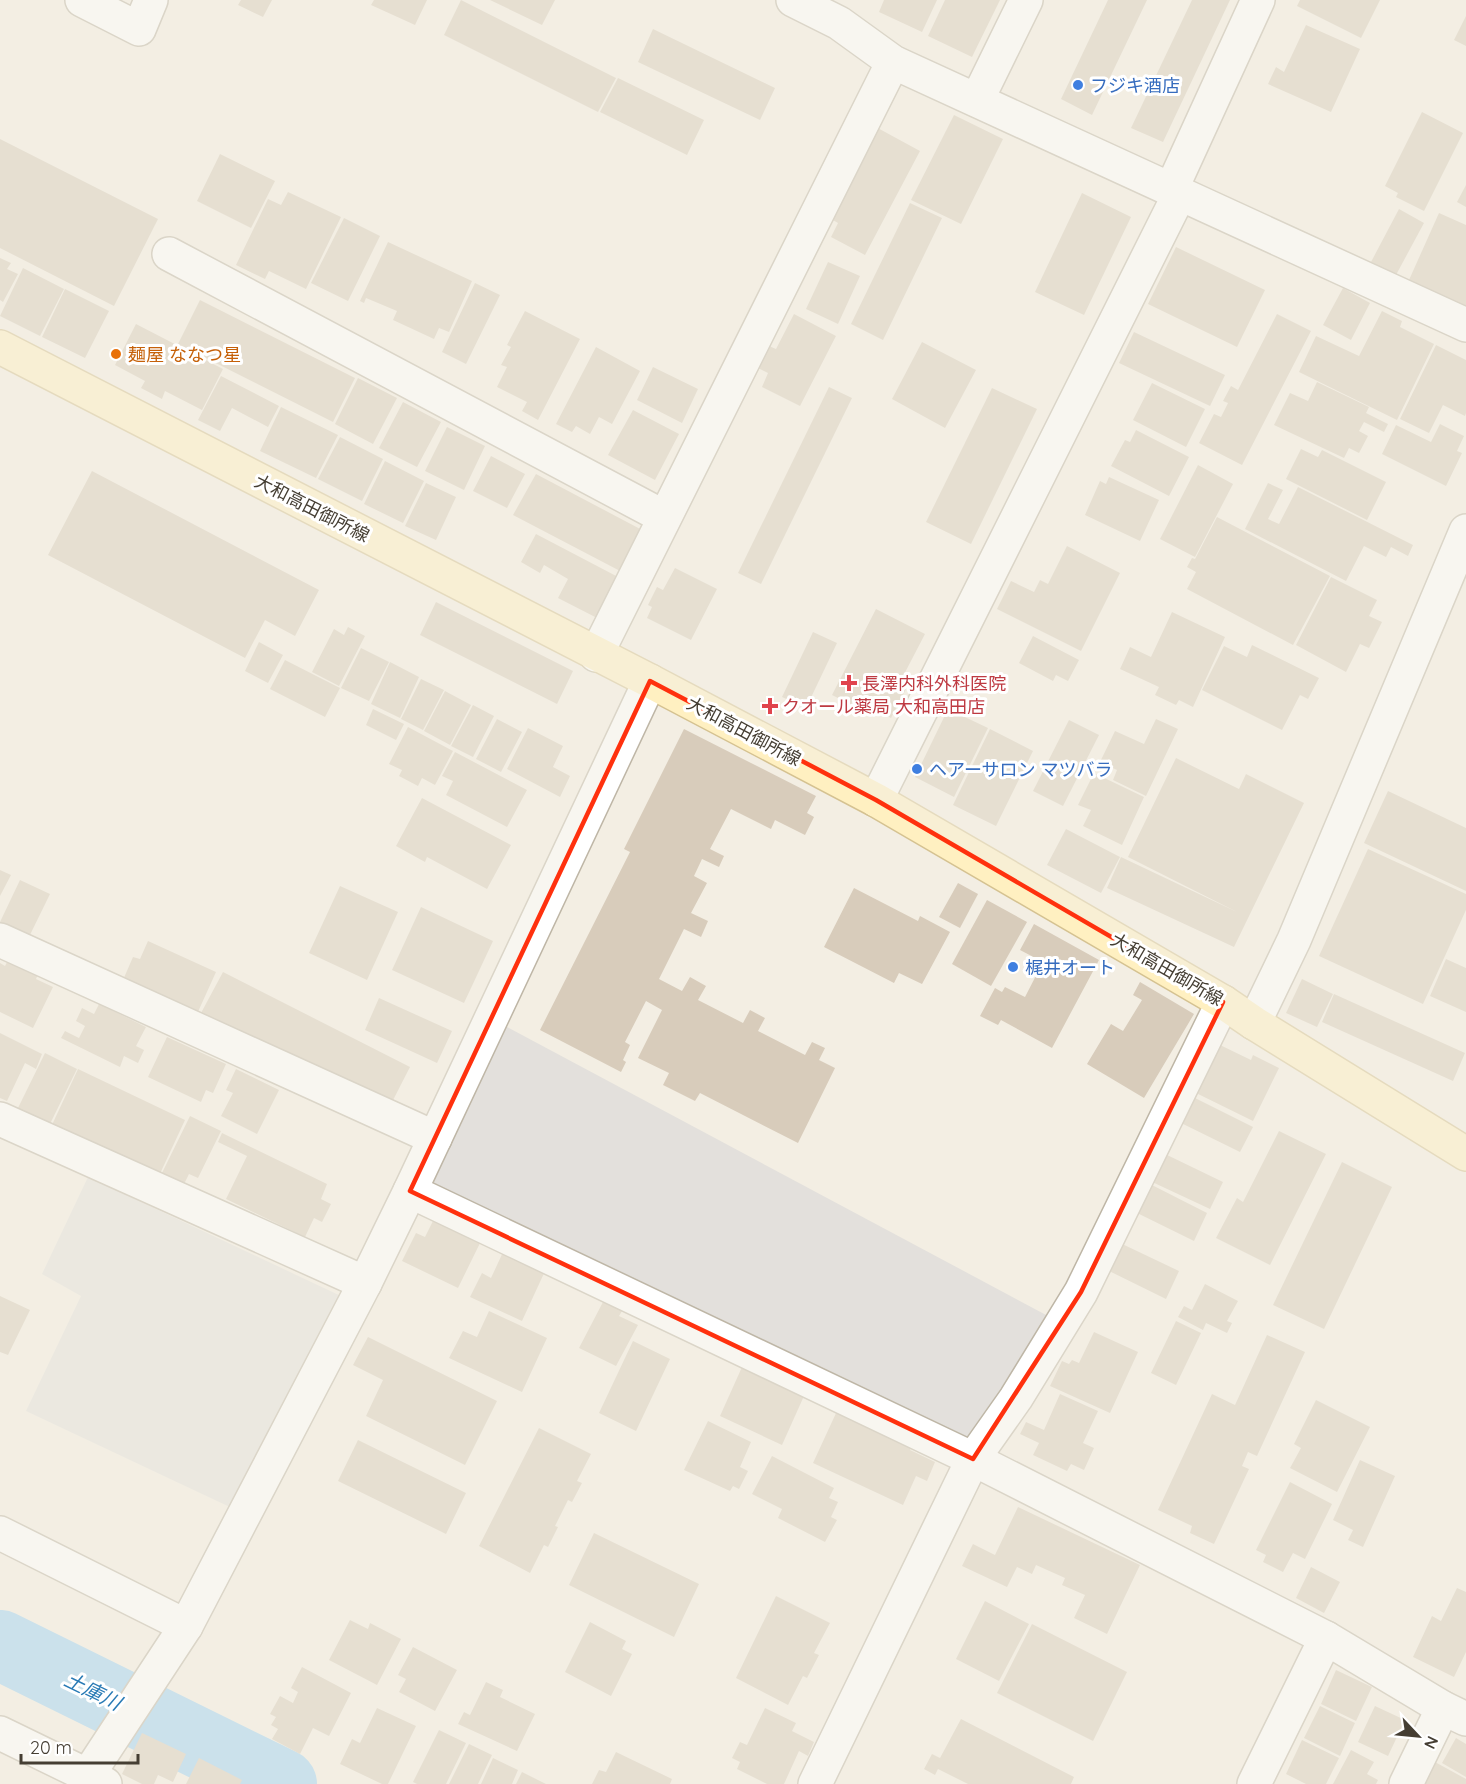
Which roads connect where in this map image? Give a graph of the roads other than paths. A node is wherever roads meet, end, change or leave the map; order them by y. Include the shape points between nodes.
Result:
1 (82, 0) edge
2 (152, 0) edge
3 (793, 0) edge
4 (1026, 0) edge
5 (1258, 0) edge
6 (845, 12) edge
7 (893, 62) junction
8 (977, 100) junction
9 (1175, 192) junction
10 (169, 255) dead end
11 (1466, 325) edge
12 (0, 347) edge
13 (664, 517) junction
14 (1466, 531) edge
15 (597, 655) junction
16 (650, 681) junction
17 (876, 800) junction
18 (0, 940) edge
19 (1223, 1002) junction
20 (1254, 1023) junction
21 (0, 1119) edge
22 (435, 1138) junction
23 (1466, 1154) edge
24 (410, 1191) junction
25 (365, 1283) junction
26 (972, 1459) junction
27 (0, 1533) edge
28 (186, 1626) junction
29 (1326, 1638) junction
30 (1455, 1713) edge
31 (0, 1732) edge
32 (92, 1781) edge
33 (815, 1784) edge
34 (1254, 1784) edge
35 (1406, 1784) edge

1 - 2 street via 139,29
3 - 6 street
4 - 8 street
5 - 9 street
6 - 7 street
7 - 8 street
7 - 13 street
8 - 9 street
9 - 11 street
9 - 17 street
10 - 13 street
12 - 15 main road, 大和高田御所線
13 - 15 street
14 - 20 street via 1294,940
15 - 16 main road, 大和高田御所線
16 - 17 main road, 大和高田御所線
16 - 22 street
17 - 19 main road, 大和高田御所線
18 - 22 street
19 - 20 main road, 大和高田御所線
19 - 26 street via 1081,1292 1016,1398
20 - 23 main road, 大和高田御所線
21 - 25 street
22 - 24 street
24 - 25 street
24 - 26 street
25 - 28 street
26 - 29 street
26 - 33 street
27 - 28 street
28 - 32 street via 131,1710
29 - 30 street
29 - 34 street
30 - 35 street
31 - 32 street

